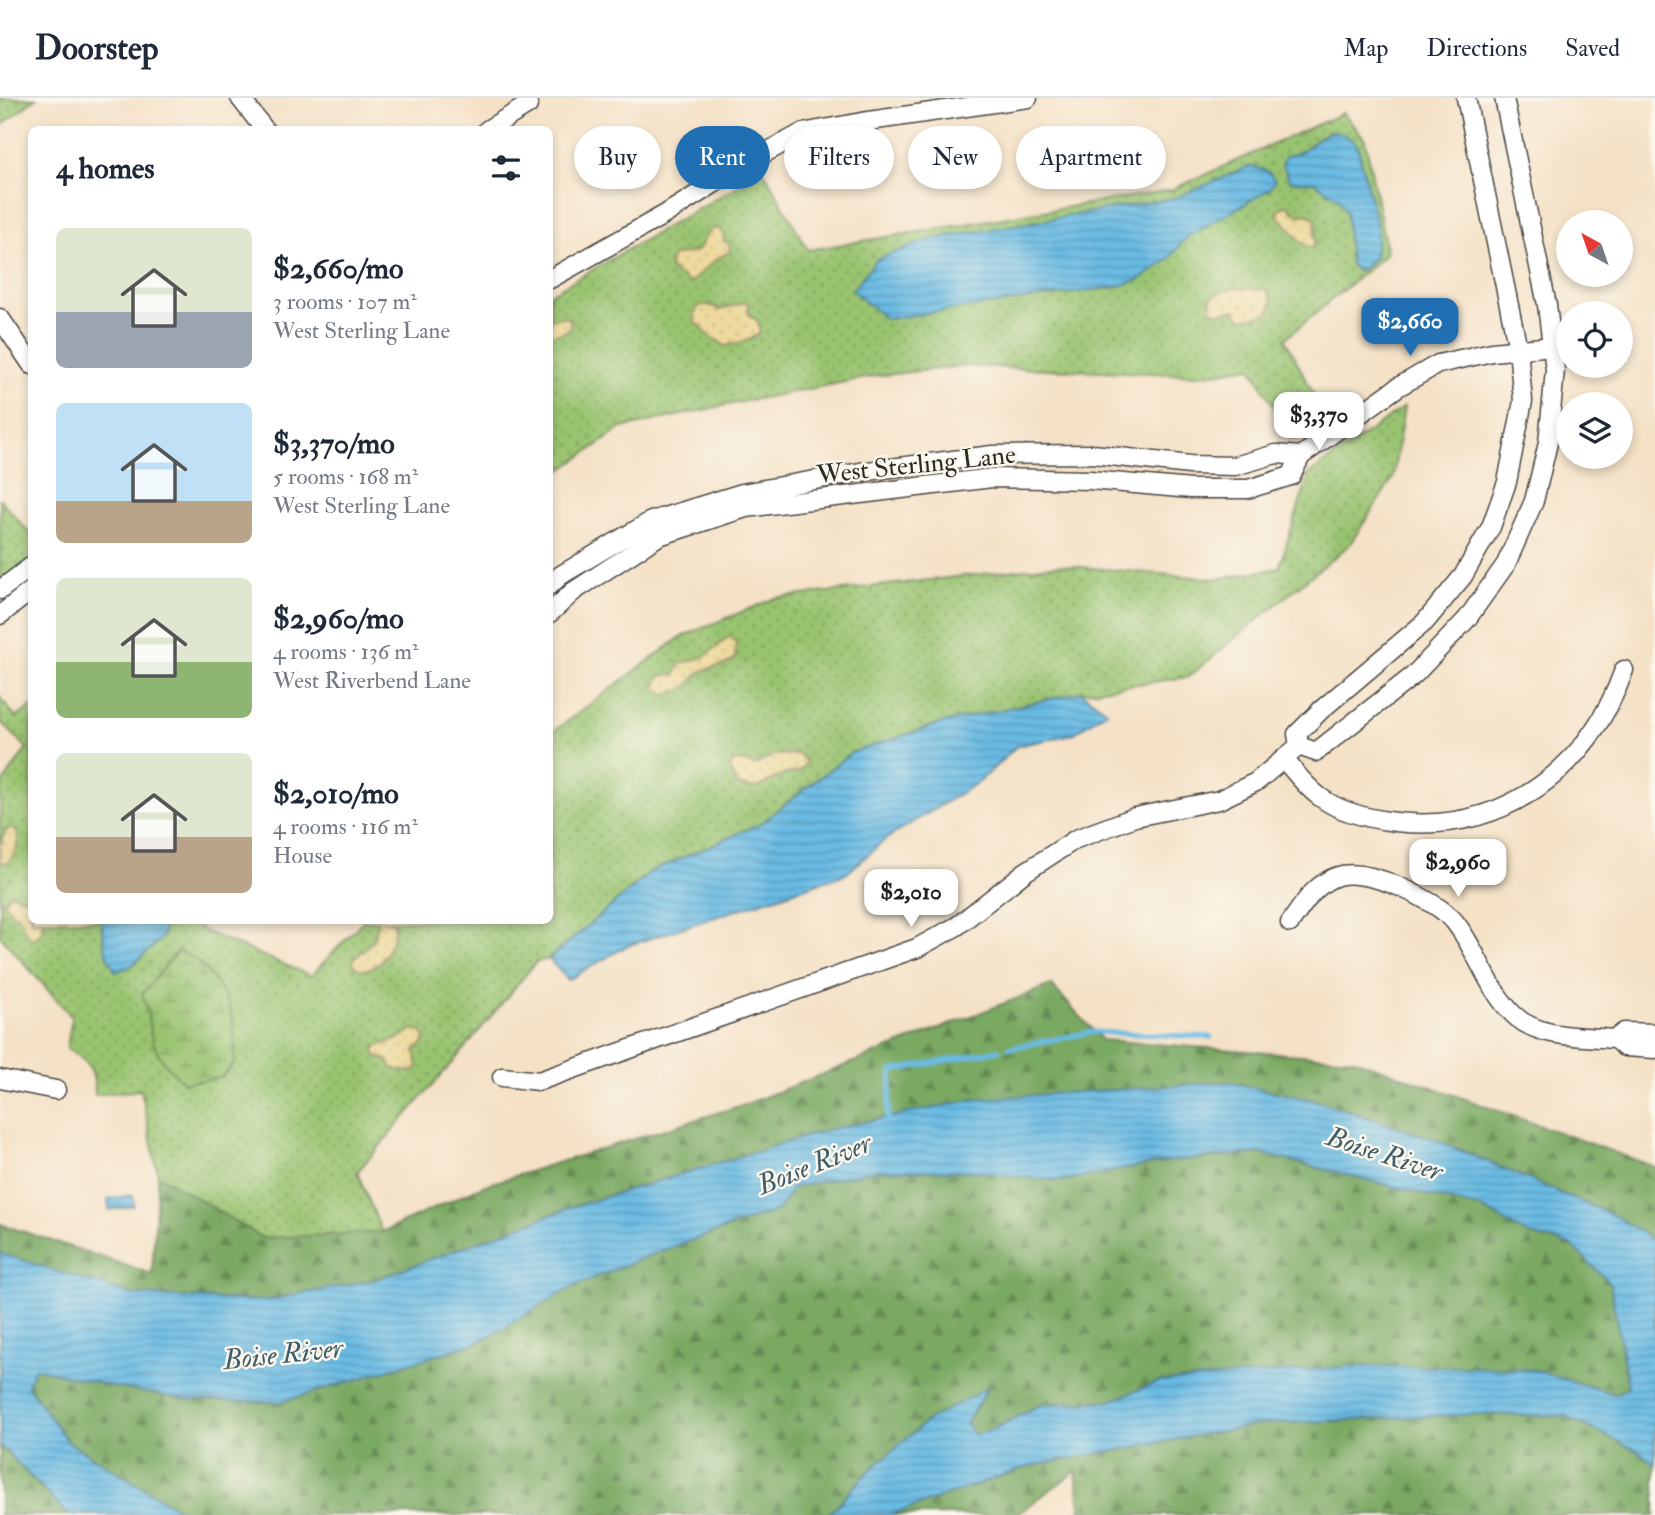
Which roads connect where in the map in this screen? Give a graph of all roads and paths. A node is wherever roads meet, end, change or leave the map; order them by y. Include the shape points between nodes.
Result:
1 (240, 98) edge
2 (527, 98) edge
3 (1028, 98) edge
4 (1466, 98) edge
5 (1504, 98) edge
6 (262, 126) edge
7 (494, 126) edge
8 (553, 277) edge
9 (0, 318) edge
10 (1552, 346) junction
11 (1518, 349) junction
12 (28, 359) edge
13 (1301, 456) junction
14 (28, 569) edge
15 (553, 582) edge
16 (0, 590) edge
17 (28, 593) edge
18 (553, 610) edge
19 (0, 615) edge
20 (1624, 670) dead end
21 (1299, 747) junction
22 (1284, 759) junction
23 (1290, 923) dead end
24 (1655, 1034) edge
25 (1615, 1039) junction
26 (1655, 1049) edge
27 (502, 1077) dead end
28 (0, 1079) edge
29 (56, 1090) dead end

1 - 6 street
2 - 7 street via 528,105
3 - 8 street via 802,133
4 - 11 street
5 - 10 street
9 - 12 street
10 - 11 street, West Sterling Lane
10 - 21 street via 1555,370 1548,443 1534,501 1506,564 1467,619 1414,675 1316,752
11 - 13 street, West Sterling Lane via 1438,364
11 - 21 street via 1522,401 1507,482 1491,527 1463,576 1425,622 1321,710 1297,734
13 - 15 street, West Sterling Lane via 1276,454 1235,466 1213,466 1093,454 992,455 860,472 742,493 651,521
13 - 18 street, West Sterling Lane via 1292,476 1248,489 992,478 746,508 659,536
14 - 16 street
17 - 19 street
20 - 22 street via 1595,731 1566,765 1515,801 1473,817 1429,823 1362,816 1322,799
21 - 22 street
22 - 27 street via 1255,782 1219,800 1135,817 1076,839 957,926 917,948 539,1081
23 - 25 street via 1316,888 1339,875 1373,878 1421,895 1453,919 1515,1016 1555,1033
24 - 25 street via 1623,1032
25 - 26 street via 1624,1047
28 - 29 street

